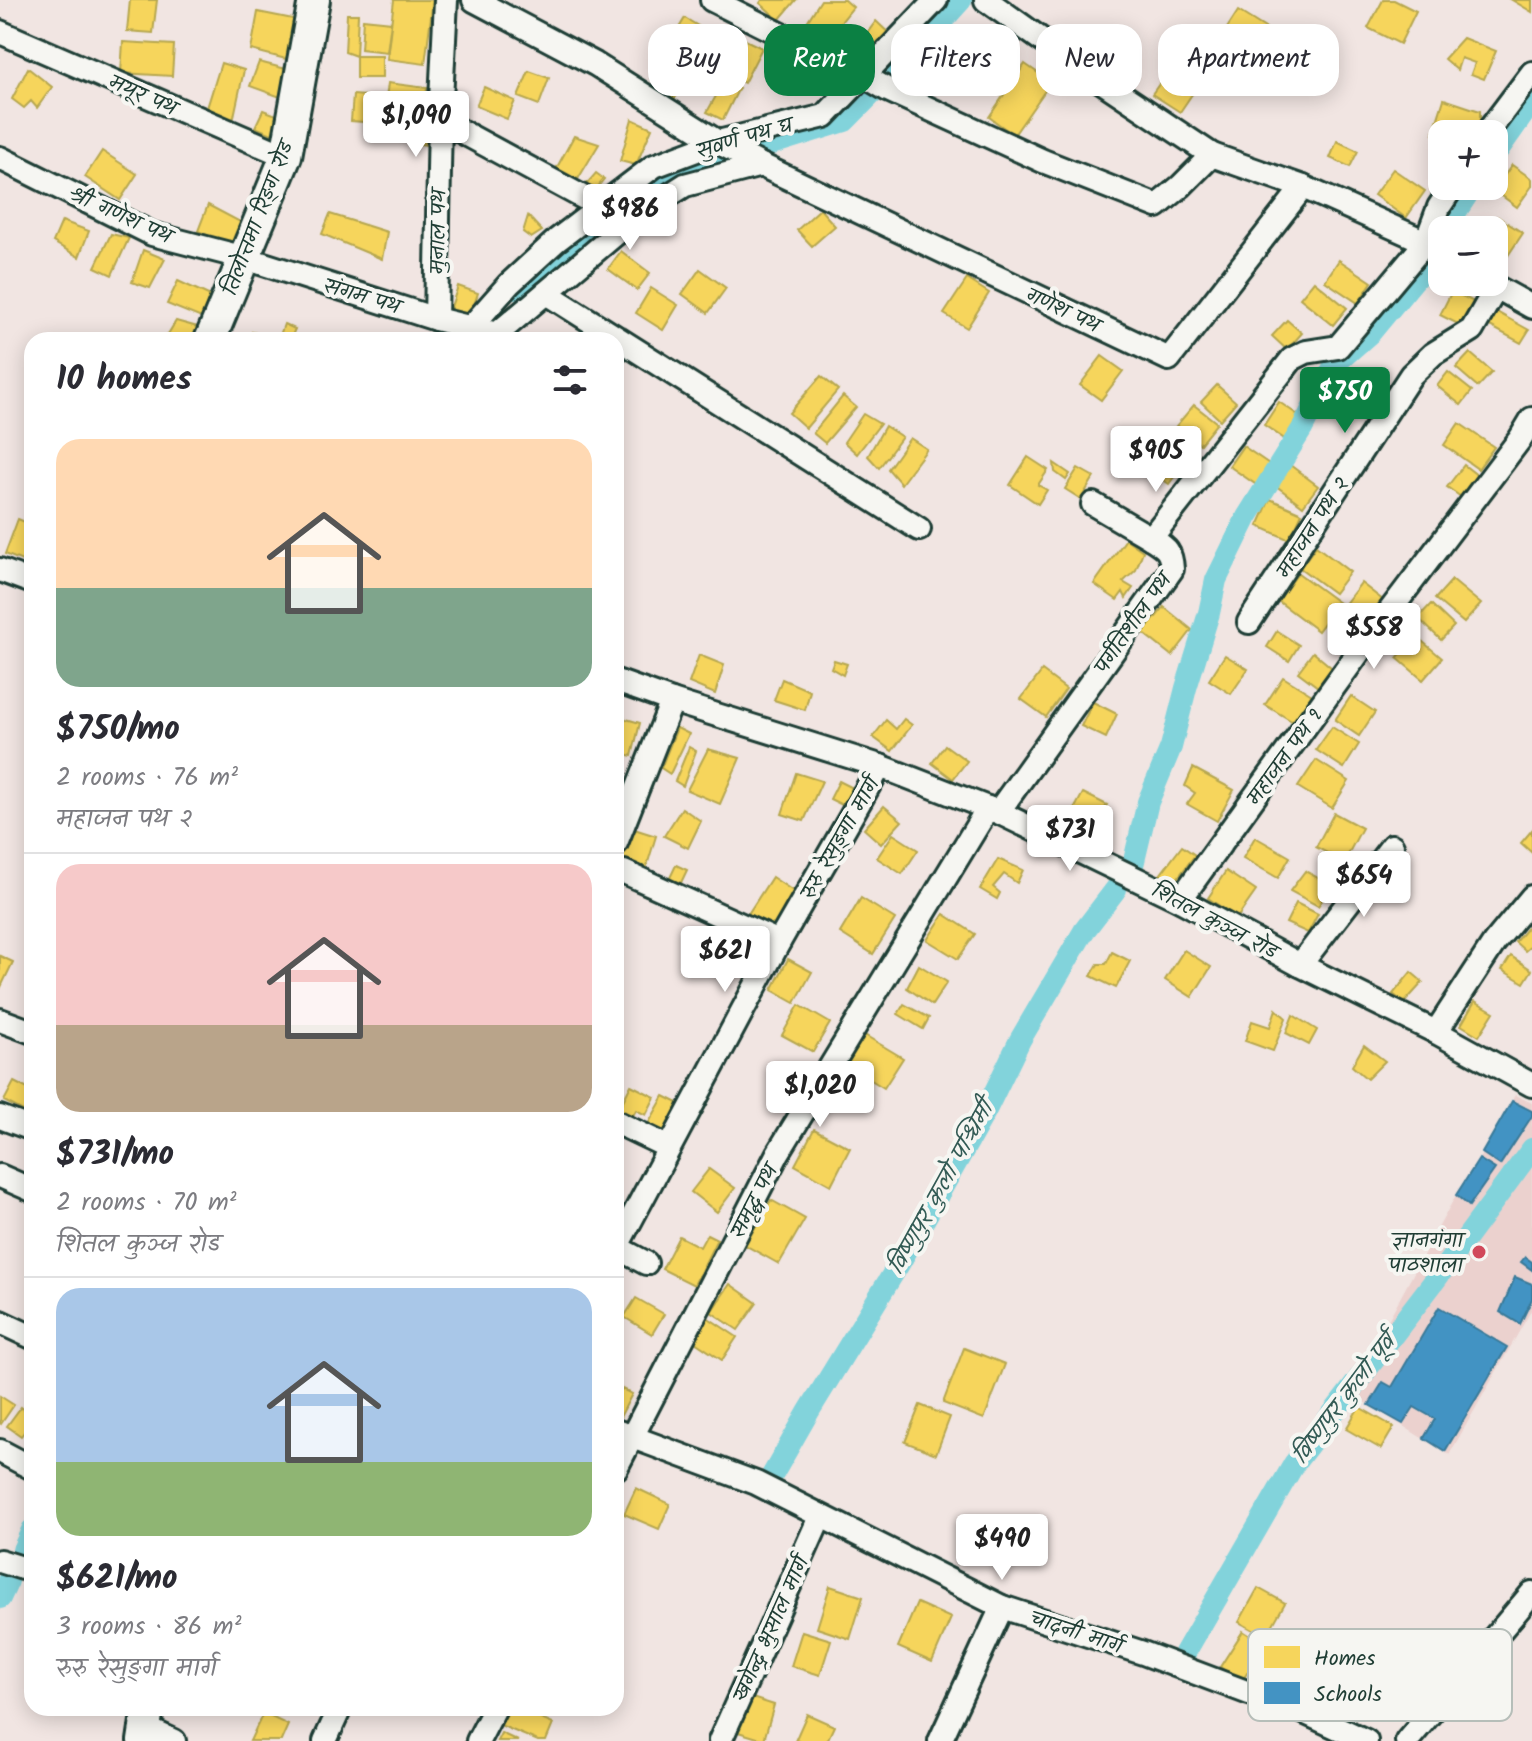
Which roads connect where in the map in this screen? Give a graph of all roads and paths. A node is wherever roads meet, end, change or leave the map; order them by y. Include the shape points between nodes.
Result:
1 (314, 0) edge
2 (446, 0) edge
3 (474, 0) edge
4 (712, 0) edge
5 (936, 0) edge
6 (986, 0) edge
7 (764, 26) edge
8 (0, 32) edge
9 (875, 65) edge
10 (1532, 73) edge
11 (875, 82) edge
12 (845, 96) edge
13 (440, 120) junction
14 (1497, 120) edge
15 (718, 142) junction
16 (1212, 155) junction
17 (286, 156) junction
18 (0, 158) edge
19 (761, 165) junction
20 (1303, 187) junction
21 (601, 207) junction
22 (1428, 245) edge
23 (1428, 254) edge
24 (245, 258) junction
25 (546, 293) junction
26 (1508, 294) edge
27 (1486, 296) edge
28 (1532, 307) edge
29 (436, 319) junction
30 (470, 328) junction
31 (213, 332) edge
32 (488, 332) edge
33 (499, 332) edge
34 (608, 332) edge
35 (624, 342) edge
36 (1532, 419) edge
37 (1093, 504) dead end
38 (919, 529) dead end
39 (1151, 538) junction
40 (0, 570) edge
41 (24, 579) edge
42 (1249, 622) dead end
43 (624, 684) edge
44 (672, 701) junction
45 (880, 766) junction
46 (993, 810) junction
47 (624, 823) edge
48 (1392, 846) dead end
49 (624, 872) edge
50 (1532, 897) edge
51 (1180, 900) junction
52 (779, 942) junction
53 (1300, 965) junction
54 (0, 1020) edge
55 (24, 1029) edge
56 (1436, 1032) junction
57 (1526, 1082) edge
58 (0, 1117) edge
59 (24, 1126) edge
60 (624, 1126) edge
61 (668, 1147) junction
62 (0, 1176) edge
63 (24, 1186) edge
64 (624, 1232) edge
65 (624, 1252) edge
66 (646, 1263) dead end
67 (0, 1322) edge
68 (24, 1333) edge
69 (624, 1434) edge
70 (0, 1451) edge
71 (24, 1464) edge
72 (820, 1517) junction
73 (0, 1561) edge
74 (24, 1568) edge
75 (1532, 1593) edge
76 (1002, 1607) junction
77 (1502, 1629) edge
78 (1248, 1693) edge
79 (336, 1716) edge
80 (491, 1716) edge
81 (1323, 1721) edge
82 (1424, 1721) edge
83 (146, 1726) edge
84 (174, 1741) edge
85 (325, 1741) edge
86 (478, 1741) edge
87 (720, 1741) edge
88 (940, 1741) edge
89 (1366, 1741) edge
90 (1407, 1741) edge

1 - 17 street, तिलोत्तमा रिङ्ग रोड
2 - 13 street, मुनाल पथ
3 - 15 street via 595,64
4 - 7 street
5 - 9 street, सुवर्ण पथ घ
6 - 16 street
8 - 17 street, मयूर पथ
10 - 14 street
11 - 16 street via 1043,161 1157,206
12 - 15 street, सुवर्ण पथ घ via 825,116
13 - 21 street
13 - 29 street, मुनाल पथ
15 - 19 street
15 - 21 street, सुवर्ण पथ घ via 654,166
16 - 20 street
17 - 24 street, तिलोत्तमा रिङ्ग रोड
18 - 24 street, श्री गणेश पथ via 152,234
19 - 20 street, गणेश पथ via 1169,359
19 - 25 street, संगम पथ via 685,185 638,215
20 - 22 street
21 - 30 street, सुवर्ण पथ घ via 509,284
23 - 39 street, पर्गतिशील पथ via 1338,347 1292,359
24 - 29 street, संगम पथ
24 - 31 street, तिलोत्तमा रिङ्ग रोड
25 - 33 street, संगम पथ
25 - 34 street
26 - 28 street
27 - 42 street, महाजन पथ २ via 1472,330 1411,375
29 - 30 street, संगम पथ
30 - 32 street, संगम पथ
35 - 38 street
36 - 51 street, महाजन पथ १
37 - 39 street
39 - 46 street, पर्गतिशील पथ via 1168,551 1172,569
40 - 41 street
43 - 44 street, शितल कुञ्ज रोड
44 - 45 street, शितल कुञ्ज रोड
44 - 47 street
45 - 46 street, शितल कुञ्ज रोड
45 - 52 street, रुरु रेसुङ्गा मार्ग
46 - 51 street, शितल कुञ्ज रोड
46 - 69 street, समृद्ध पथ via 778,1153
48 - 53 street
49 - 52 street
50 - 56 street via 1494,943
51 - 53 street, शितल कुञ्ज रोड
52 - 61 street, रुरु रेसुङ्गा मार्ग
53 - 56 street, शितल कुञ्ज रोड
54 - 55 street
56 - 57 street, शितल कुञ्ज रोड
58 - 59 street
60 - 61 street
61 - 64 street, रुरु रेसुङ्गा मार्ग
62 - 63 street
65 - 66 street
67 - 68 street
69 - 72 street, चादनी मार्ग via 756,1483
70 - 71 street
72 - 76 street, चादनी मार्ग
72 - 87 street, खगेन्द्र भुसाल मार्ग
73 - 74 street
75 - 77 street
76 - 78 street, चादनी मार्ग
76 - 88 street
79 - 85 street
80 - 86 street
81 - 89 street, चादनी मार्ग
82 - 90 street
83 - 84 street

